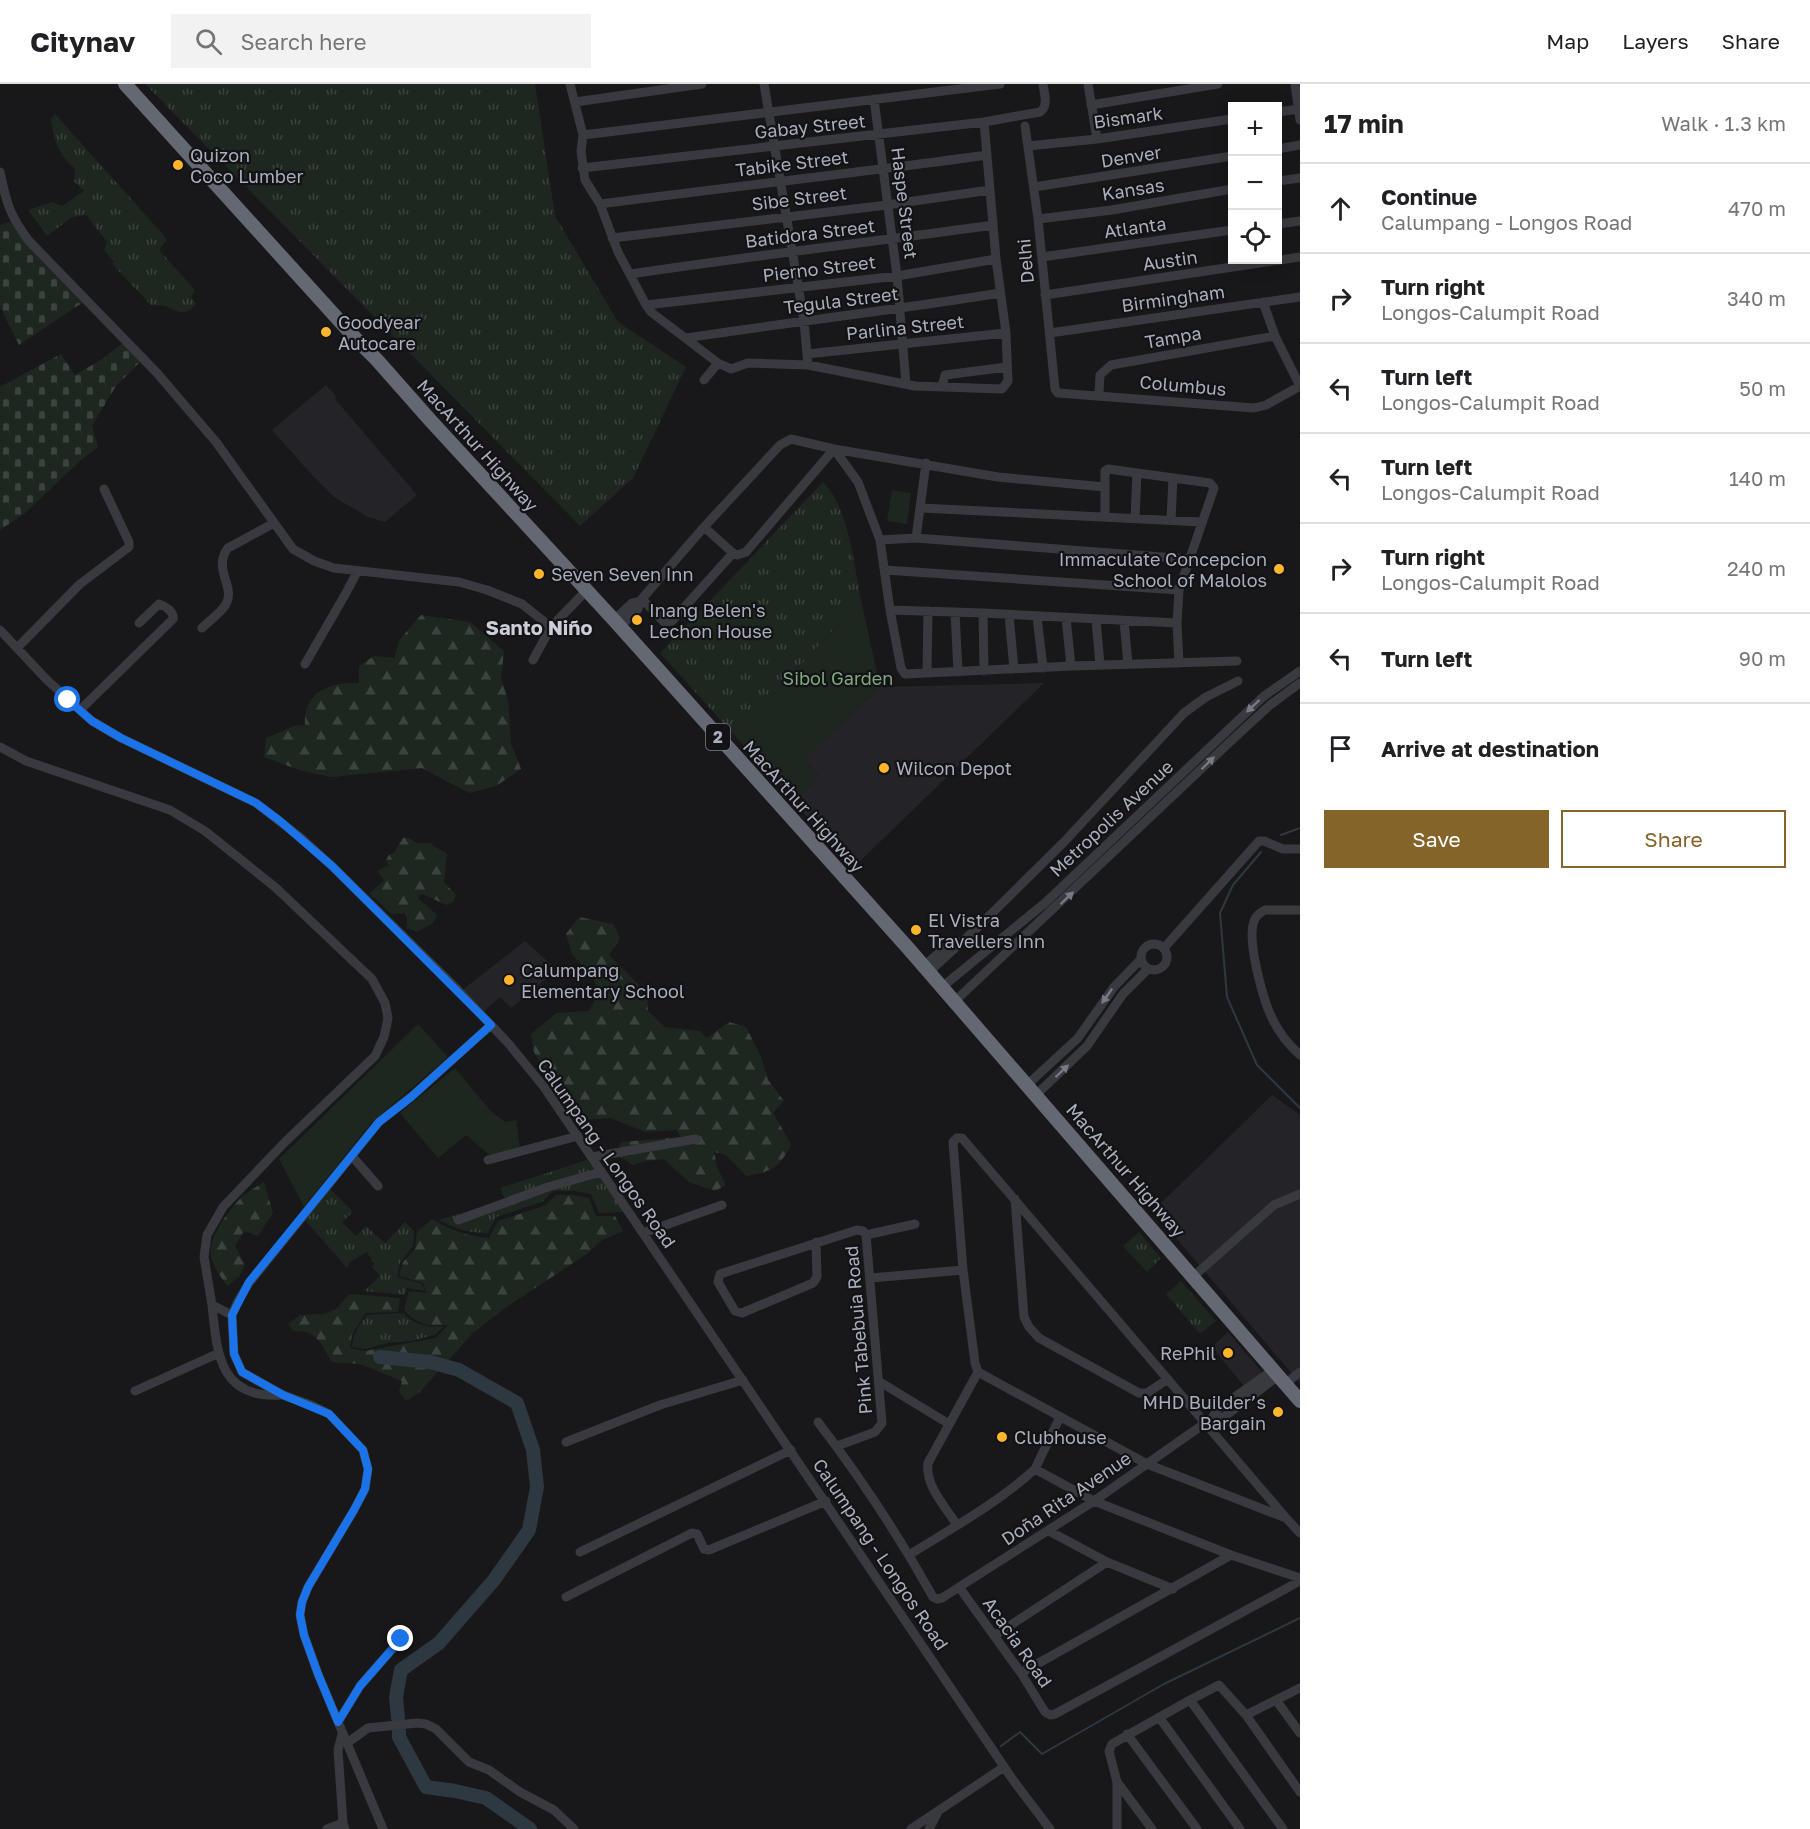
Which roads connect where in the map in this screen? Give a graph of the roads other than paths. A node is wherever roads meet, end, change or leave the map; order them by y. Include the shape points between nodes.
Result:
1 (125, 84) edge
2 (570, 84) edge
3 (702, 84) edge
4 (764, 84) edge
5 (1000, 84) edge
6 (1043, 84) edge
7 (1088, 84) edge
8 (1218, 84) edge
9 (1295, 84) edge
10 (874, 99) junction
11 (575, 102) junction
12 (1091, 105) junction
13 (1299, 109) edge
14 (769, 111) junction
15 (1282, 111) edge
16 (1228, 120) edge
17 (1300, 120) edge
18 (984, 122) junction
19 (1025, 126) dead end
20 (583, 135) junction
21 (879, 135) junction
22 (1096, 139) junction
23 (1300, 145) edge
24 (775, 146) junction
25 (1028, 146) junction
26 (1282, 148) edge
27 (987, 155) junction
28 (1228, 157) edge
29 (582, 168) junction
30 (883, 170) junction
31 (0, 172) edge
32 (1300, 178) edge
33 (780, 180) junction
34 (1282, 180) edge
35 (1034, 187) junction
36 (990, 190) junction
37 (1228, 190) edge
38 (600, 204) junction
39 (887, 205) junction
40 (786, 216) junction
41 (1038, 219) junction
42 (1300, 221) edge
43 (1282, 223) edge
44 (993, 225) junction
45 (1228, 231) edge
46 (612, 238) junction
47 (892, 240) junction
48 (791, 250) junction
49 (1042, 257) junction
50 (1300, 257) edge
51 (996, 259) junction
52 (630, 274) junction
53 (897, 276) junction
54 (798, 288) junction
55 (1000, 293) junction
56 (1045, 295) junction
57 (1300, 297) edge
58 (1263, 302) junction
59 (646, 305) junction
60 (900, 310) junction
61 (804, 321) junction
62 (1006, 333) junction
63 (1050, 333) junction
64 (1275, 336) junction
65 (686, 338) junction
66 (903, 343) junction
67 (807, 354) junction
68 (718, 363) junction
69 (808, 365) junction
70 (1007, 367) junction
71 (704, 380) dead end
72 (906, 384) junction
73 (1300, 386) edge
74 (942, 387) junction
75 (1058, 393) joint
76 (1099, 394) junction
77 (834, 449) junction
78 (926, 463) junction
79 (1137, 473) junction
80 (1173, 478) junction
81 (1105, 488) junction
82 (104, 489) dead end
83 (921, 508) junction
84 (1105, 517) junction
85 (1135, 518) junction
86 (1171, 520) junction
87 (1202, 522) junction
88 (274, 523) junction
89 (704, 527) junction
90 (916, 538) junction
91 (880, 540) junction
92 (733, 553) junction
93 (1188, 559) junction
94 (885, 570) junction
95 (357, 572) junction
96 (1179, 590) junction
97 (586, 591) junction
98 (641, 600) junction
99 (890, 610) junction
100 (928, 611) junction
101 (956, 612) junction
102 (984, 613) junction
103 (1009, 615) junction
104 (1037, 616) junction
105 (1066, 618) junction
106 (1096, 620) junction
107 (1124, 621) junction
108 (139, 623) dead end
109 (617, 623) junction
110 (1177, 623) junction
111 (551, 627) junction
112 (202, 628) dead end
113 (0, 630) edge
114 (17, 648) junction
115 (533, 660) dead end
116 (1237, 661) dead end
117 (1179, 663) junction
118 (305, 664) dead end
119 (1128, 664) junction
120 (1101, 665) junction
121 (1071, 666) junction
122 (1043, 668) junction
123 (1014, 669) junction
124 (984, 671) junction
125 (927, 672) junction
126 (958, 672) junction
127 (1238, 681) dead end
128 (1298, 681) edge
129 (80, 710) junction
130 (0, 747) edge
131 (1300, 849) edge
132 (1300, 910) edge
133 (1164, 948) junction
134 (1141, 959) junction
135 (926, 969) junction
136 (1148, 969) junction
137 (957, 974) junction
138 (942, 987) junction
139 (970, 987) junction
140 (955, 1001) junction
141 (491, 1025) junction
142 (1078, 1038) junction
143 (1087, 1046) junction
144 (1300, 1055) edge
145 (1032, 1090) junction
146 (578, 1136) junction
147 (696, 1139) dead end
148 (352, 1156) junction
149 (592, 1157) junction
150 (488, 1160) dead end
151 (601, 1172) junction
152 (378, 1186) dead end
153 (1300, 1194) edge
154 (1015, 1199) junction
155 (722, 1205) dead end
156 (458, 1220) dead end
157 (915, 1224) dead end
158 (643, 1233) junction
159 (866, 1235) junction
160 (816, 1242) junction
161 (963, 1270) junction
162 (1194, 1276) junction
163 (871, 1278) junction
164 (212, 1305) junction
165 (232, 1315) junction
166 (219, 1353) junction
167 (978, 1372) junction
168 (1300, 1372) edge
169 (1279, 1377) junction
170 (1168, 1379) junction
171 (743, 1380) junction
172 (880, 1382) junction
173 (135, 1391) dead end
174 (283, 1395) junction
175 (1300, 1401) edge
176 (1060, 1417) junction
177 (1209, 1421) junction
178 (818, 1422) dead end
179 (949, 1424) junction
180 (566, 1442) dead end
181 (837, 1446) junction
182 (791, 1450) junction
183 (1146, 1464) junction
184 (1035, 1469) junction
185 (826, 1501) junction
186 (1094, 1501) junction
187 (1286, 1518) junction
188 (957, 1525) junction
189 (1049, 1531) junction
190 (1300, 1533) edge
191 (580, 1552) dead end
192 (909, 1555) junction
193 (1231, 1555) junction
194 (1107, 1562) junction
195 (1300, 1579) edge
196 (959, 1587) junction
197 (1173, 1589) junction
198 (566, 1597) dead end
199 (994, 1636) junction
200 (401, 1639) dead end
201 (1021, 1673) junction
202 (1300, 1688) edge
203 (1190, 1700) junction
204 (1276, 1700) junction
205 (1246, 1715) junction
206 (1159, 1717) junction
207 (338, 1722) junction
208 (1300, 1733) edge
209 (1127, 1734) junction
210 (345, 1738) junction
211 (1004, 1767) junction
212 (1117, 1782) junction
213 (1300, 1792) edge
214 (938, 1811) junction
215 (344, 1826) edge
216 (327, 1829) edge
217 (383, 1829) edge
218 (574, 1829) edge
219 (911, 1829) edge
220 (929, 1829) edge
221 (1050, 1829) edge
222 (1117, 1829) edge
223 (1152, 1829) edge
224 (1197, 1829) edge
225 (1240, 1829) edge
226 (1283, 1829) edge

1 - 97 highway, MacArthur Highway / 2
2 - 11 street
3 - 11 street
4 - 14 street
5 - 10 street
6 - 18 street, Gabay Street via 1046,105 1040,112
7 - 12 street
8 - 12 street
9 - 13 street
10 - 14 street
10 - 21 street, Haspe Street
11 - 20 street
12 - 22 street
13 - 15 street
13 - 17 street
14 - 20 street
14 - 24 street
16 - 22 street, Bismark
18 - 21 street, Gabay Street
18 - 27 street
19 - 25 street, Delhi
20 - 29 street
21 - 24 street, Gabay Street
21 - 30 street, Haspe Street
22 - 25 street, Bismark
23 - 26 street
24 - 29 street, Gabay Street
24 - 33 street
25 - 35 street, Delhi
27 - 30 street, Tabike Street
27 - 36 street
28 - 35 street, Denver
29 - 38 street
30 - 33 street, Tabike Street
30 - 39 street, Haspe Street
31 - 88 street via 7,205 29,242 158,373 216,442
32 - 34 street
33 - 38 street, Tabike Street
33 - 40 street
35 - 41 street, Delhi
36 - 39 street, Sibe Street
36 - 44 street
37 - 41 street, Kansas
38 - 46 street
39 - 40 street, Sibe Street
39 - 47 street, Haspe Street
40 - 46 street, Sibe Street
40 - 48 street
41 - 49 street, Delhi
42 - 43 street
44 - 47 street, Batidora Street
44 - 51 street
45 - 49 street, Atlanta
46 - 52 street
47 - 48 street, Batidora Street
47 - 53 street, Haspe Street
48 - 52 street, Batidora Street
48 - 54 street
49 - 56 street, Delhi
50 - 56 street, Austin
51 - 53 street, Pierno Street
51 - 55 street
52 - 59 street
53 - 54 street, Pierno Street
53 - 60 street, Haspe Street
54 - 59 street, Pierno Street
54 - 61 street
55 - 60 street, Tegula Street
55 - 62 street
56 - 63 street, Delhi
57 - 58 street, Birmingham
58 - 63 street, Birmingham
58 - 64 street
59 - 65 street
60 - 61 street, Tegula Street
60 - 66 street, Haspe Street
61 - 65 street, Tegula Street
61 - 67 street
62 - 66 street, Parlina Street
62 - 70 street
63 - 75 street, Delhi
64 - 73 street
64 - 76 street, Tampa via 1111,365 1100,375
65 - 68 street
66 - 67 street, Parlina Street
66 - 72 street, Haspe Street
67 - 69 street
68 - 69 street via 730,369 748,363
68 - 71 street
69 - 72 street
70 - 74 street via 945,375
70 - 74 street via 1008,381 1002,389
72 - 74 street
73 - 76 street, Columbus via 1254,408
75 - 76 street, Columbus
77 - 78 street
77 - 89 street via 785,441
77 - 91 street via 858,482
77 - 92 street via 746,552
78 - 81 street via 998,477
78 - 83 street
79 - 80 street
79 - 81 street via 1108,469
79 - 85 street
80 - 86 street
80 - 87 street via 1213,485
81 - 84 street
82 - 114 street via 129,547 80,584
83 - 84 street
83 - 90 street
84 - 85 street
85 - 86 street
86 - 87 street
87 - 93 street
88 - 95 street via 293,549 324,565
88 - 112 street via 223,554 221,564 228,598
89 - 92 street
89 - 98 street
90 - 91 street
90 - 93 street
91 - 94 street
92 - 98 street via 672,621 664,622
93 - 96 street
94 - 96 street
94 - 99 street
95 - 111 street via 459,582 522,604
95 - 118 street
96 - 110 street
97 - 109 highway, MacArthur Highway / 2
97 - 111 street
98 - 109 street via 638,609
99 - 100 street
99 - 125 street via 902,671
100 - 101 street
100 - 125 street
101 - 102 street
101 - 126 street
102 - 103 street
102 - 124 street
103 - 104 street
103 - 123 street
104 - 105 street
104 - 122 street
105 - 106 street
105 - 121 street
106 - 107 street
106 - 120 street
107 - 110 street
107 - 119 street
108 - 129 street via 159,604 172,612 173,619
109 - 135 highway, MacArthur Highway / 2
110 - 117 street
111 - 115 street
113 - 114 street, Calumpang - Longos Road
114 - 129 street, Calumpang - Longos Road
116 - 117 street
117 - 119 street
119 - 120 street
120 - 121 street
121 - 122 street
122 - 123 street
123 - 124 street
124 - 126 street
125 - 126 street
127 - 135 street via 1184,713 1064,842 963,940
128 -> 137 street, Metropolis Avenue via 1264,696 1045,903
139 -> 128 street, Metropolis Avenue
129 - 141 street, Calumpang - Longos Road via 121,738 256,803 280,821 332,866
130 - 164 street via 26,761 170,810 205,831 274,887 372,979 385,1003 388,1018 375,1056 223,1207 207,1235 204,1257
131 - 133 street via 1259,842
132 - 144 street via 1265,910 1252,926 1263,998 1274,1024
133 - 134 street via 1147,946
133 - 136 street via 1166,965 1158,970
134 - 136 street
134 -> 142 street via 1114,987
135 - 138 highway, MacArthur Highway / 2
136 - 143 street via 1124,994
137 - 138 street, Metropolis Avenue
137 - 139 street
138 - 140 highway, MacArthur Highway / 2
139 - 140 street, Metropolis Avenue
140 - 145 highway, MacArthur Highway / 2
141 - 146 street, Calumpang - Longos Road via 544,1087
141 - 148 street via 379,1122
142 - 143 street
142 - 145 street
145 -> 143 street
145 - 162 highway, MacArthur Highway / 2
146 - 149 street, Calumpang - Longos Road
146 - 150 street
147 - 149 street
148 - 152 street
148 - 165 street via 249,1282
149 - 151 street, Calumpang - Longos Road
151 - 156 street
151 - 158 street, Calumpang - Longos Road
153 - 162 street via 1274,1205
154 - 161 street via 962,1138 953,1142
154 - 170 street
154 - 170 street via 1024,1317 1033,1332 1139,1393 1147,1393
155 - 158 street
157 - 159 street
158 - 171 street, Calumpang - Longos Road
159 - 160 street, Pink Tabebuia Road via 857,1230
159 - 163 street, Pink Tabebuia Road
160 - 160 street, Pink Tabebuia Road via 817,1277 813,1283 742,1313 735,1311 718,1282 720,1274
161 - 163 street
161 - 167 street
162 - 169 highway, MacArthur Highway / 2
163 - 172 street, Pink Tabebuia Road
164 - 165 street
164 - 166 street
165 - 174 street via 234,1354 242,1372
166 - 173 street
166 - 174 street via 229,1378 268,1396
167 - 176 street
167 - 179 street
168 - 169 street, Doña Rita Avenue
169 - 175 highway, MacArthur Highway / 2
169 - 177 street, Doña Rita Avenue via 1224,1417
170 - 177 street
171 - 180 street via 660,1405
171 - 182 street, Calumpang - Longos Road
172 - 179 street
172 - 181 street, Pink Tabebuia Road via 880,1428
174 - 207 street via 329,1414 363,1450 368,1469 360,1500 308,1587 300,1615
176 - 183 street
176 - 184 street
177 - 183 street, Doña Rita Avenue
177 - 187 street
178 - 181 street
179 - 188 street via 932,1453 927,1473
181 - 192 street
182 - 185 street, Calumpang - Longos Road
182 - 191 street
183 - 186 street, Doña Rita Avenue
183 - 187 street
184 - 186 street
184 - 188 street
185 - 198 street via 709,1550 692,1533
185 - 211 street, Calumpang - Longos Road
186 - 189 street, Doña Rita Avenue
186 - 193 street
187 - 190 street
188 - 192 street
189 - 194 street
189 - 196 street, Doña Rita Avenue
192 - 196 street, Doña Rita Avenue via 933,1597 937,1599
193 - 195 street
193 - 197 street
194 - 197 street
194 - 199 street
195 - 201 street, Acacia Road via 1055,1714 1045,1712
196 - 199 street, Acacia Road
197 - 201 street
199 - 201 street, Acacia Road
200 - 207 street via 360,1686
202 - 204 street
203 - 205 street via 1219,1685
203 - 206 street
203 - 226 street
204 - 205 street
204 - 208 street
205 - 213 street
206 - 209 street
206 - 225 street
207 - 210 street
209 - 212 street via 1112,1744 1109,1751
209 - 224 street
210 - 215 street via 338,1750
210 - 217 street
210 - 218 street via 368,1728 426,1724 469,1762 554,1810
211 - 214 street
211 - 221 street, Calumpang - Longos Road
212 - 222 street
212 - 223 street
214 - 219 street
214 - 220 street
215 - 216 street

